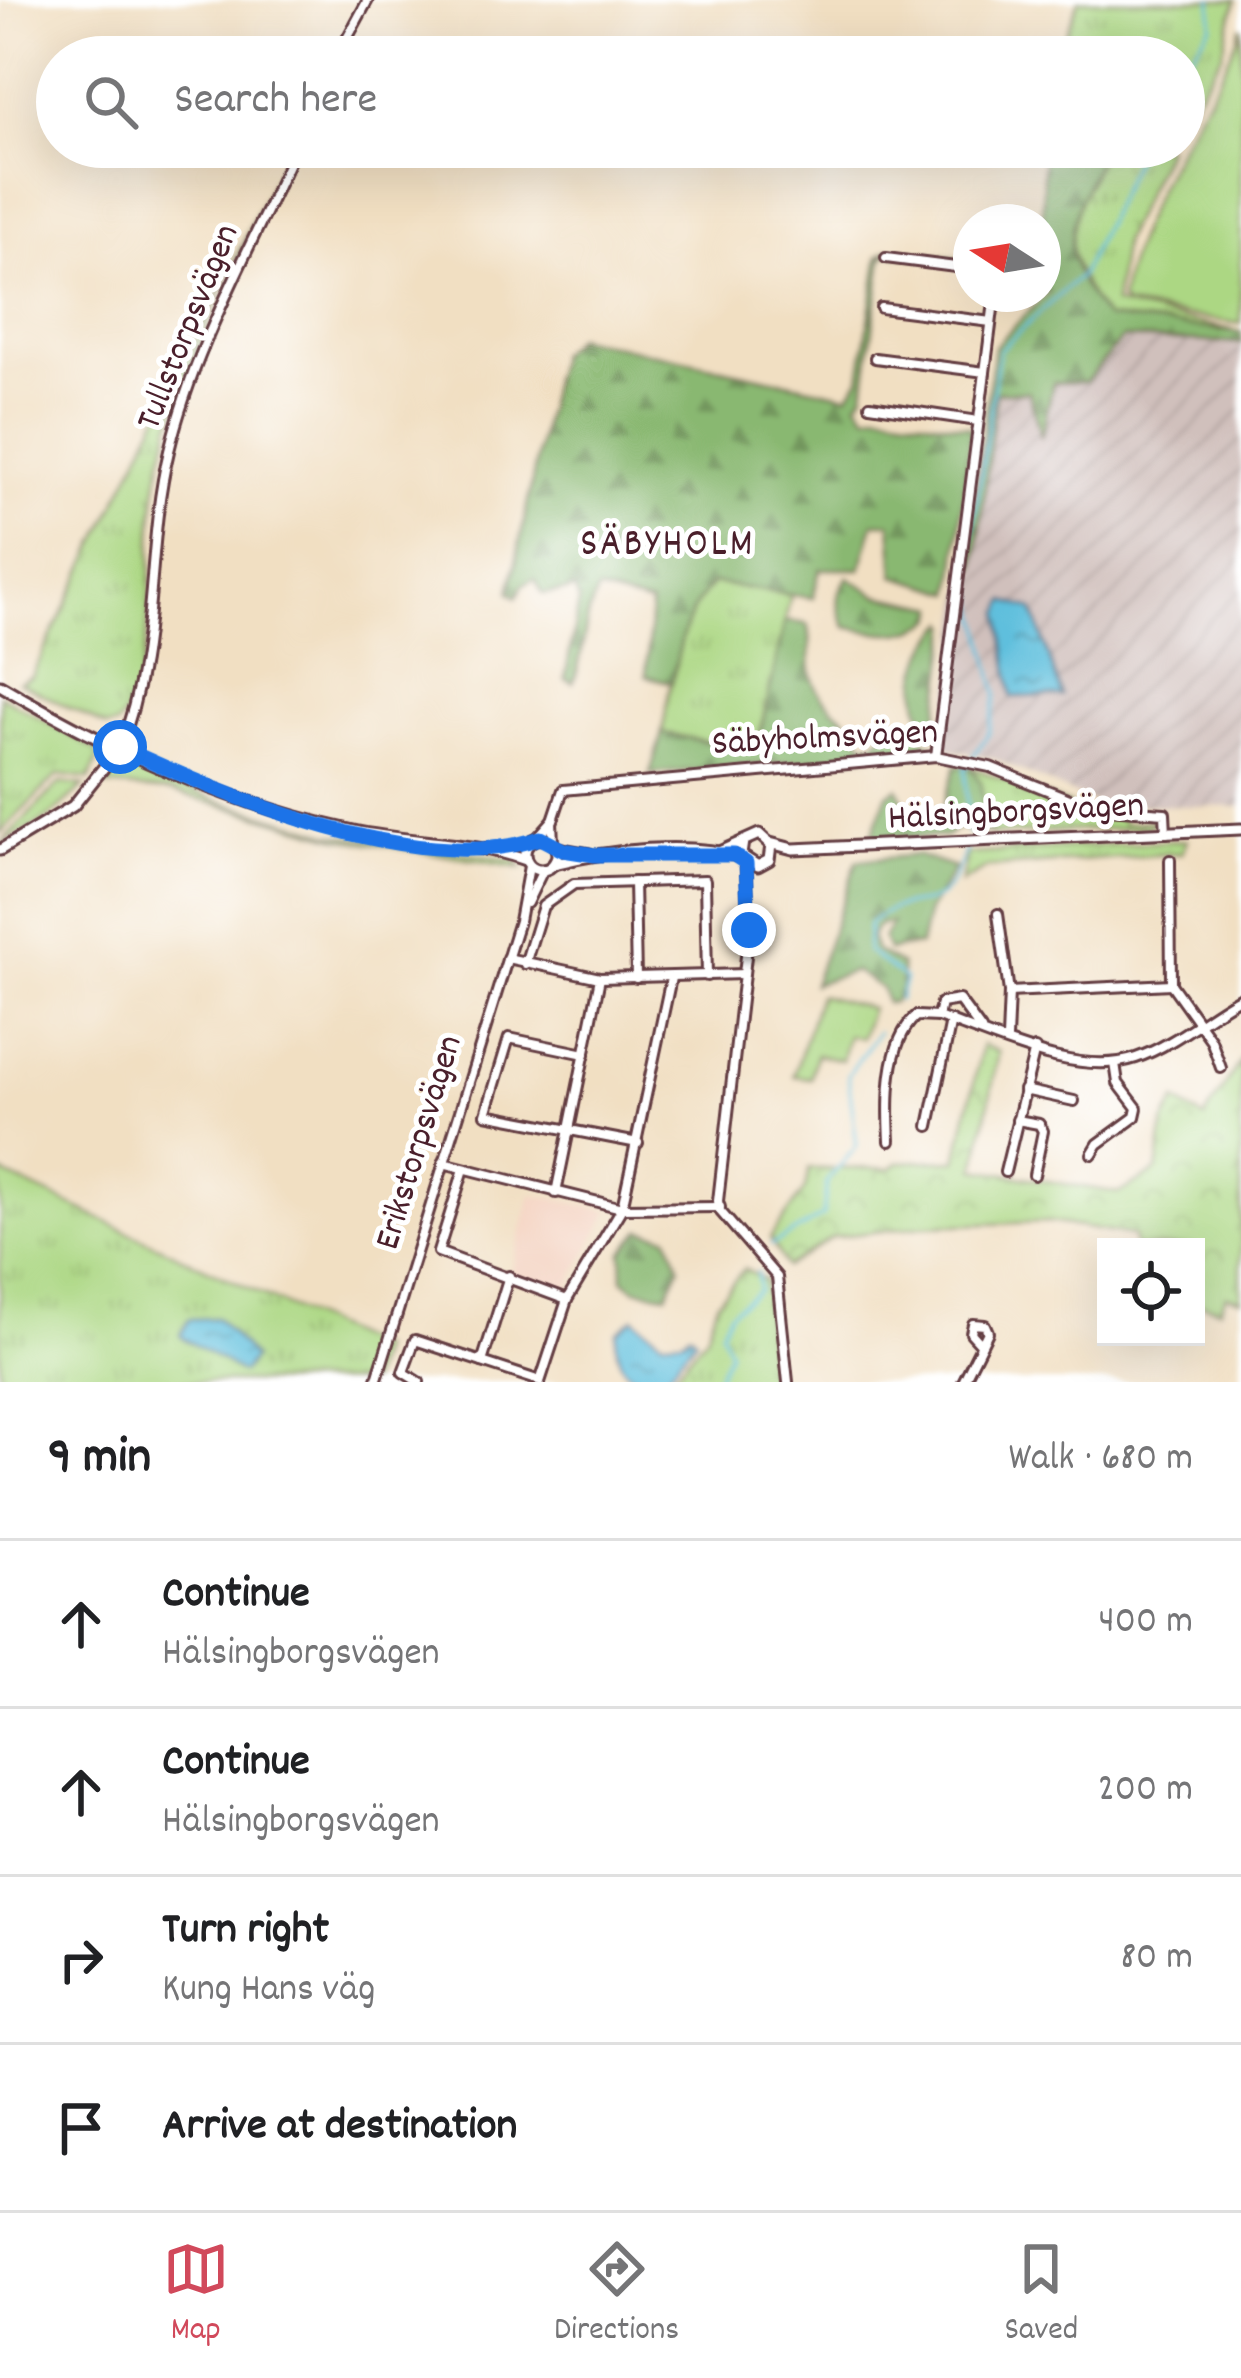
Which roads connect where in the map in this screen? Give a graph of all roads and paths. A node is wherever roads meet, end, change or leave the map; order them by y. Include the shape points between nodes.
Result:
1 (368, 0) edge
2 (348, 36) edge
3 (287, 168) edge
4 (886, 258) dead end
5 (953, 266) edge
6 (881, 308) dead end
7 (993, 312) edge
8 (992, 322) junction
9 (875, 358) dead end
10 (985, 372) junction
11 (870, 405) dead end
12 (978, 422) junction
13 (0, 685) edge
14 (120, 747) junction
15 (935, 756) junction
16 (553, 820) junction
17 (1241, 830) edge
18 (1166, 834) junction
19 (532, 841) junction
20 (742, 842) junction
21 (770, 842) junction
22 (555, 845) junction
23 (794, 849) junction
24 (0, 850) edge
25 (488, 851) junction
26 (721, 851) junction
27 (595, 855) junction
28 (744, 860) junction
29 (1170, 860) dead end
30 (767, 861) junction
31 (527, 863) junction
32 (548, 867) junction
33 (634, 882) junction
34 (751, 896) junction
35 (998, 914) dead end
36 (519, 921) junction
37 (507, 958) junction
38 (525, 964) junction
39 (744, 974) junction
40 (707, 976) junction
41 (600, 978) junction
42 (636, 978) junction
43 (670, 978) junction
44 (1171, 984) junction
45 (1009, 992) junction
46 (1241, 997) edge
47 (938, 1017) junction
48 (951, 1022) junction
49 (1198, 1023) junction
50 (981, 1030) junction
51 (1007, 1039) junction
52 (1035, 1049) junction
53 (585, 1054) junction
54 (1115, 1063) junction
55 (1220, 1068) dead end
56 (1024, 1090) junction
57 (1075, 1101) dead end
58 (1017, 1120) junction
59 (928, 1126) dead end
60 (570, 1129) junction
61 (890, 1141) dead end
62 (638, 1143) junction
63 (1093, 1154) dead end
64 (443, 1163) junction
65 (464, 1169) junction
66 (1005, 1172) dead end
67 (1034, 1175) dead end
68 (556, 1192) junction
69 (622, 1208) junction
70 (720, 1208) junction
71 (509, 1276) junction
72 (567, 1300) junction
73 (981, 1344) dead end
74 (482, 1362) junction
75 (376, 1382) edge
76 (419, 1382) edge
77 (540, 1382) edge
78 (788, 1382) edge
79 (963, 1382) edge

1 - 2 street
3 - 14 street, Tullstorpsvägen via 178,415 162,481 146,655
4 - 5 street
6 - 8 street
7 - 8 street
8 - 10 street
9 - 10 street
10 - 12 street
11 - 12 street
12 - 15 street
13 - 14 main road
14 - 24 main road via 73,806
14 - 25 main road via 313,821
15 - 16 street, Säbyholmsvägen via 563,790
15 - 18 street, Säbyholmsvägen via 990,767 1092,808 1165,813
16 - 19 street, Säbyholmsvägen
16 - 22 street
17 - 18 main road, Hälsingborgsvägen
18 - 23 main road, Hälsingborgsvägen
19 - 22 main road
19 - 25 main road
19 - 31 main road
20 - 21 main road, Hälsingborgsvägen via 757,834
20 - 26 main road
20 - 28 main road
21 - 23 main road, Hälsingborgsvägen
21 - 30 main road
22 - 27 main road
22 - 32 main road
23 - 30 main road, Hälsingborgsvägen
25 - 31 main road
26 - 27 main road
26 - 28 main road
27 - 32 main road
28 - 30 main road
28 - 34 street
29 - 44 street
30 - 34 street
31 - 32 main road
31 - 36 street, Erikstorpsvägen
32 - 36 street, Erikstorpsvägen
33 - 38 street via 579,883 549,901
33 - 40 street via 705,880
33 - 42 street
34 - 39 street
35 - 45 street
36 - 37 street, Erikstorpsvägen
37 - 38 street
37 - 64 street, Erikstorpsvägen
38 - 41 street
39 - 40 street
39 - 70 street
40 - 43 street
41 - 42 street
41 - 53 street
42 - 43 street
43 - 62 street
44 - 45 street
44 - 49 street
45 - 51 street
46 - 49 street
47 - 48 street
47 - 50 street via 943,1001 956,998
47 - 61 street via 916,1016 903,1032
48 - 50 street
48 - 59 street
49 - 54 street
49 - 55 street
50 - 51 street
51 - 52 street
52 - 54 street
52 - 56 street
53 - 60 street
53 - 60 street via 508,1038 483,1109
54 - 63 street via 1135,1117
56 - 57 street
56 - 58 street
58 - 66 street
58 - 67 street via 1043,1131
60 - 62 street
60 - 68 street
62 - 69 street
64 - 65 street
64 - 75 street, Erikstorpsvägen
65 - 68 street
65 - 71 street via 438,1252
68 - 69 street
69 - 70 street
69 - 72 street
70 - 78 street via 777,1276
71 - 72 street
71 - 74 street
72 - 77 street
73 - 79 street
74 - 76 street via 415,1340 403,1372
74 - 77 street

